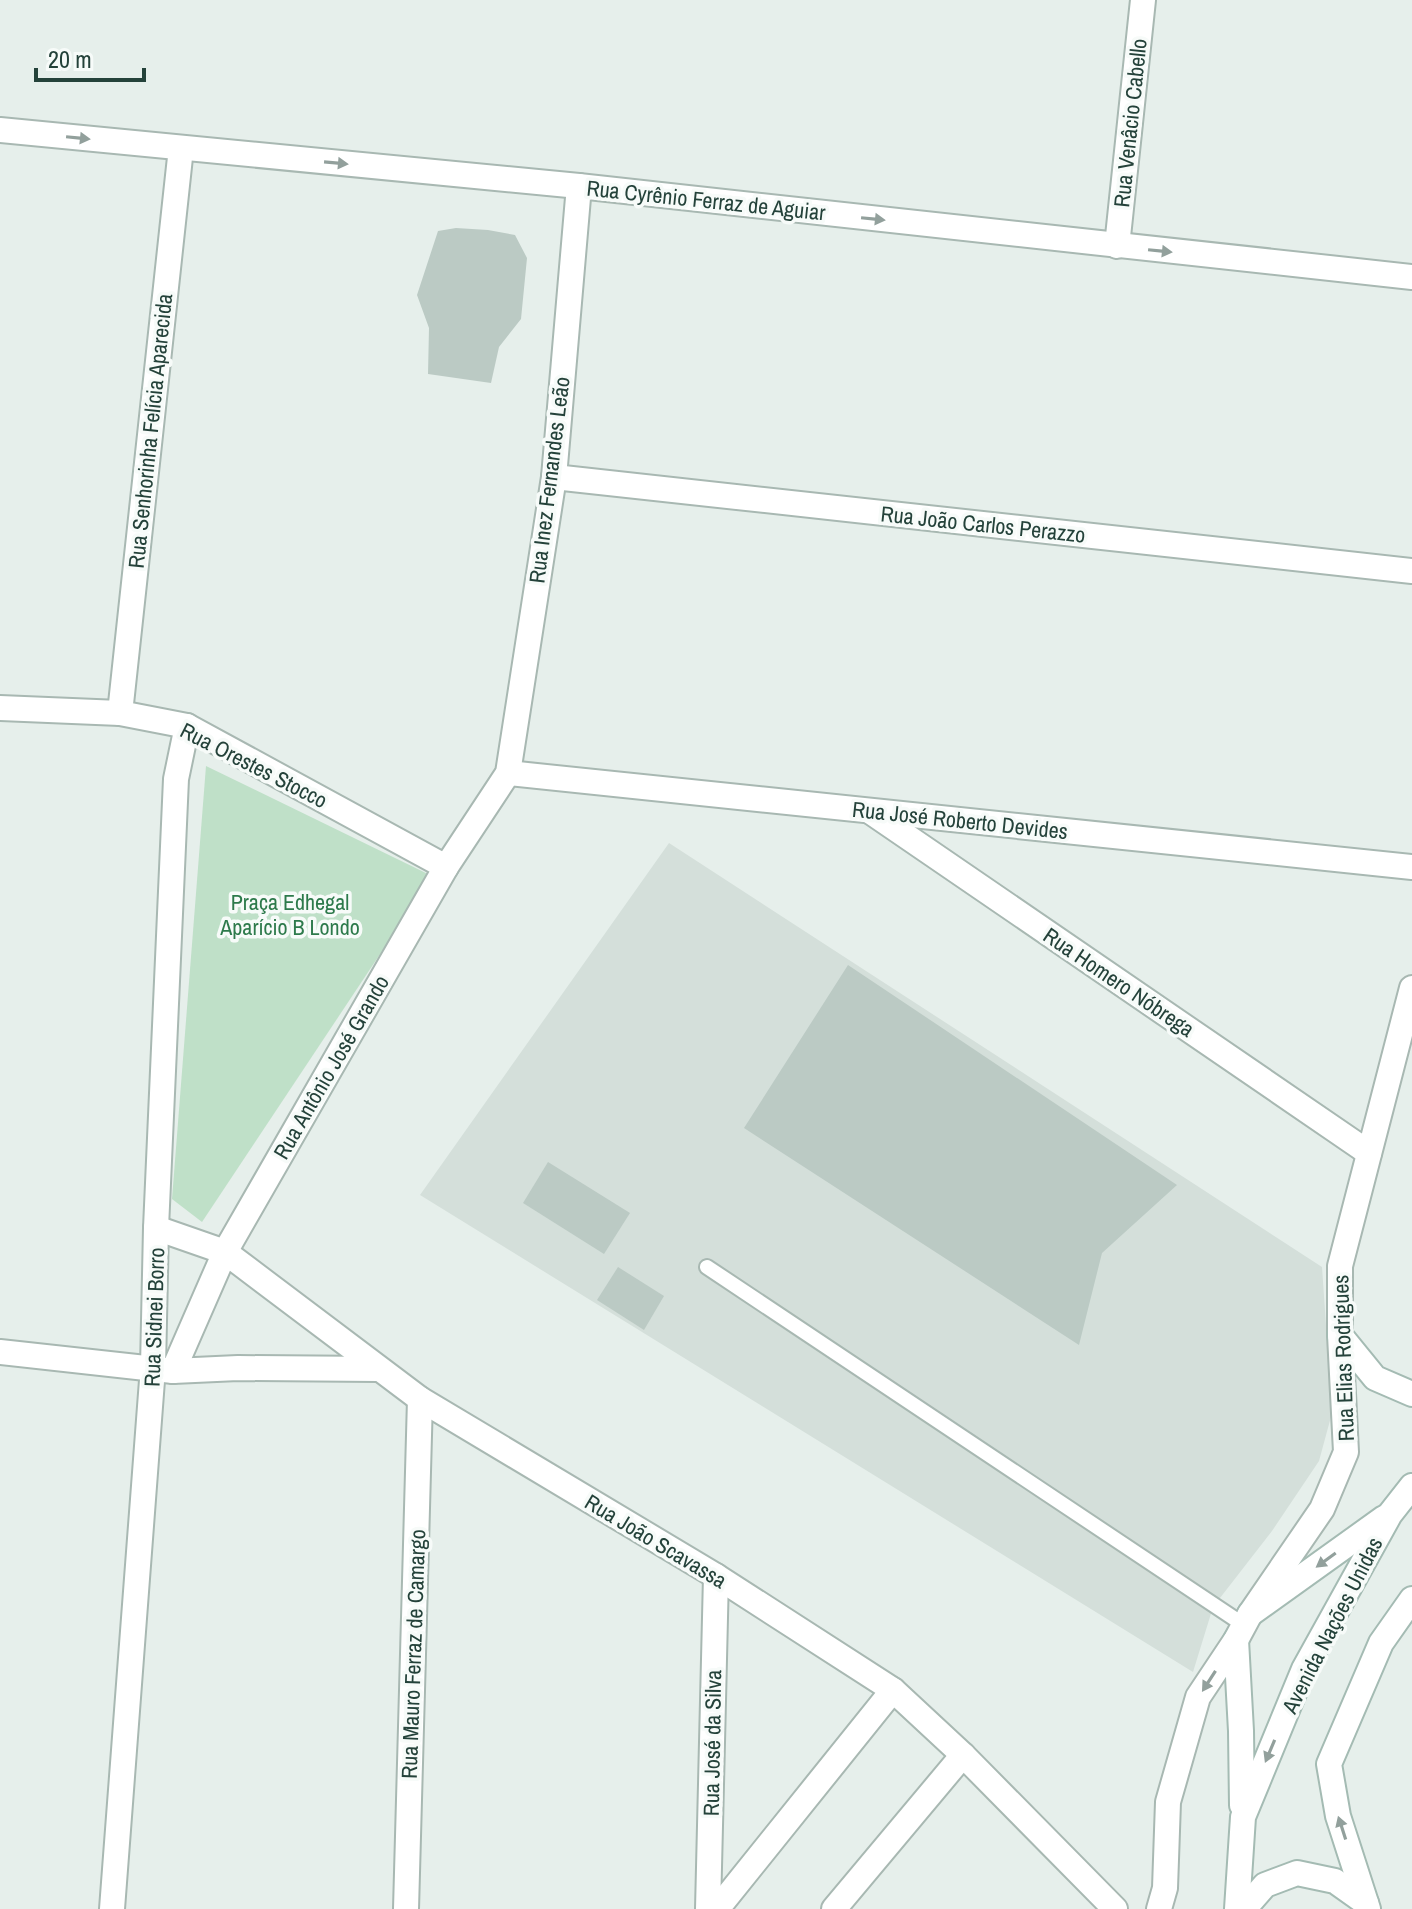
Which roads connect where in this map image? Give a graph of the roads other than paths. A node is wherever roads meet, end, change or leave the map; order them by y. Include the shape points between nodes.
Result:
1 (1143, 0) edge
2 (0, 130) edge
3 (181, 148) junction
4 (579, 186) junction
5 (1117, 246) junction
6 (1412, 277) edge
7 (554, 477) junction
8 (1412, 571) edge
9 (0, 708) edge
10 (120, 713) junction
11 (187, 726) junction
12 (508, 773) junction
13 (869, 810) junction
14 (446, 867) junction
15 (1412, 867) edge
16 (1412, 988) edge
17 (1369, 1153) junction
18 (156, 1228) junction
19 (225, 1252) junction
20 (707, 1267) dead end
21 (1340, 1335) junction
22 (0, 1352) edge
23 (163, 1369) junction
24 (378, 1369) junction
25 (1412, 1394) edge
26 (420, 1399) junction
27 (1412, 1486) edge
28 (1390, 1514) junction
29 (716, 1576) junction
30 (1412, 1599) edge
31 (1243, 1626) junction
32 (893, 1690) junction
33 (963, 1755) junction
34 (1243, 1817) junction
35 (1367, 1906) edge
36 (112, 1909) edge
37 (406, 1909) edge
38 (708, 1909) edge
39 (717, 1909) edge
40 (834, 1909) edge
41 (1115, 1909) edge
42 (1159, 1909) edge
43 (1237, 1909) edge
44 (1244, 1909) edge

1 - 5 street, Rua Venâcio Cabello
2 -> 3 street, Rua Cyrênio Ferraz de Aguiar
3 -> 4 street, Rua Cyrênio Ferraz de Aguiar
3 - 10 street, Rua Senhorinha Felícia Aparecida
4 -> 5 street, Rua Cyrênio Ferraz de Aguiar
4 - 7 street, Rua Inez Fernandes Leão
5 -> 6 street, Rua Cyrênio Ferraz de Aguiar
7 - 8 street, Rua João Carlos Perazzo
7 - 12 street, Rua Inez Fernandes Leão
9 - 10 street, Rua Orestes Stocco
10 - 11 street, Rua Orestes Stocco
11 - 14 street, Rua Orestes Stocco
11 - 18 street, Rua Sidnei Borro via 176,779
12 - 13 street, Rua José Roberto Devides
12 - 14 street, Rua Antônio José Grando
13 - 15 street, Rua José Roberto Devides
13 - 17 street, Rua Homero Nóbrega
14 - 19 street, Rua Antônio José Grando
16 - 17 street, Rua Elias Rodrigues
17 - 21 street, Rua Elias Rodrigues via 1340,1266
18 - 19 street, Rua João Scavassa
18 - 23 street, Rua Sidnei Borro
19 - 23 street, Rua Antônio José Grando
19 - 24 street, Rua João Scavassa
20 - 31 lane
21 - 25 street via 1375,1378
21 - 31 street, Rua Elias Rodrigues via 1346,1452 1322,1509
22 - 23 street
23 - 24 street
23 - 36 street, Rua Sidnei Borro
24 - 26 street, Rua João Scavassa
26 - 29 street, Rua João Scavassa
26 - 37 street, Rua Mauro Ferraz de Camargo
27 - 28 street, Avenida Nações Unidas
28 -> 31 street
28 -> 34 street, Avenida Nações Unidas via 1304,1669
29 - 32 street, Rua João Scavassa
29 - 38 street, Rua José da Silva
35 -> 30 street via 1338,1816 1329,1764 1381,1643
31 - 34 street
31 -> 42 street, Rua Elias Rodrigues via 1198,1697 1168,1802 1165,1888
32 - 33 street, Rua João Scavassa
32 - 39 street
33 - 40 street
33 - 41 street, Rua João Scavassa
34 - 43 street, Avenida Nações Unidas
35 - 44 street via 1335,1881 1297,1873 1265,1885

